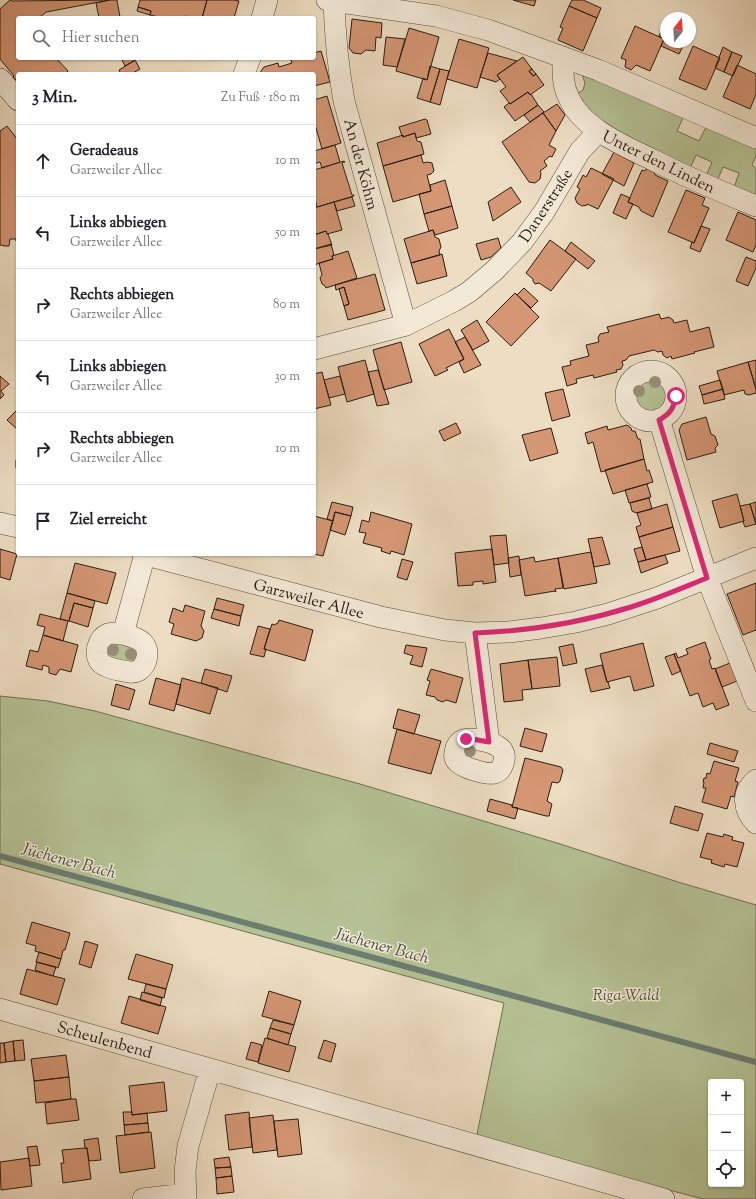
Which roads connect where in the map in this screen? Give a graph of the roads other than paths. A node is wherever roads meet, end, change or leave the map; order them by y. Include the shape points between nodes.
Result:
1 (267, 0) edge
2 (330, 0) edge
3 (263, 16) edge
4 (563, 57) junction
5 (249, 60) edge
6 (245, 72) edge
7 (0, 79) edge
8 (16, 98) edge
9 (599, 131) junction
10 (756, 138) edge
11 (756, 206) edge
12 (406, 325) junction
13 (316, 348) edge
14 (659, 420) dead end
15 (0, 523) edge
16 (16, 527) edge
17 (144, 556) edge
18 (152, 556) edge
19 (756, 558) edge
20 (707, 578) junction
21 (475, 633) junction
22 (124, 634) dead end
23 (756, 701) edge
24 (489, 742) dead end
25 (756, 780) edge
26 (756, 823) edge
27 (0, 1009) edge
28 (210, 1069) junction
29 (186, 1197) edge
30 (143, 1199) edge
31 (664, 1199) edge

1 - 3 street
2 - 4 street via 410,11 462,22
2 - 12 street, An der Köhm via 344,101
4 - 9 street, Unter den Linden via 568,98 585,120
4 - 10 street
5 - 6 street
7 - 8 street
9 - 11 street, Unter den Linden via 666,167
9 - 12 street, Danerstraße via 580,151 535,226 508,258 469,292
12 - 13 street, Danerstraße
14 - 20 street
15 - 16 street
17 - 22 street, Garzweiler Allee
18 - 21 street, Garzweiler Allee via 381,617 445,630
19 - 20 street, Garzweiler Allee
20 - 21 street, Garzweiler Allee via 632,607 582,620 535,629
20 - 23 street
21 - 24 street
25 - 26 street via 747,791 745,800 746,809
27 - 28 street, Scheulenbend
28 - 29 street via 188,1146 185,1171
28 - 31 street, Scheulenbend
29 - 30 street

